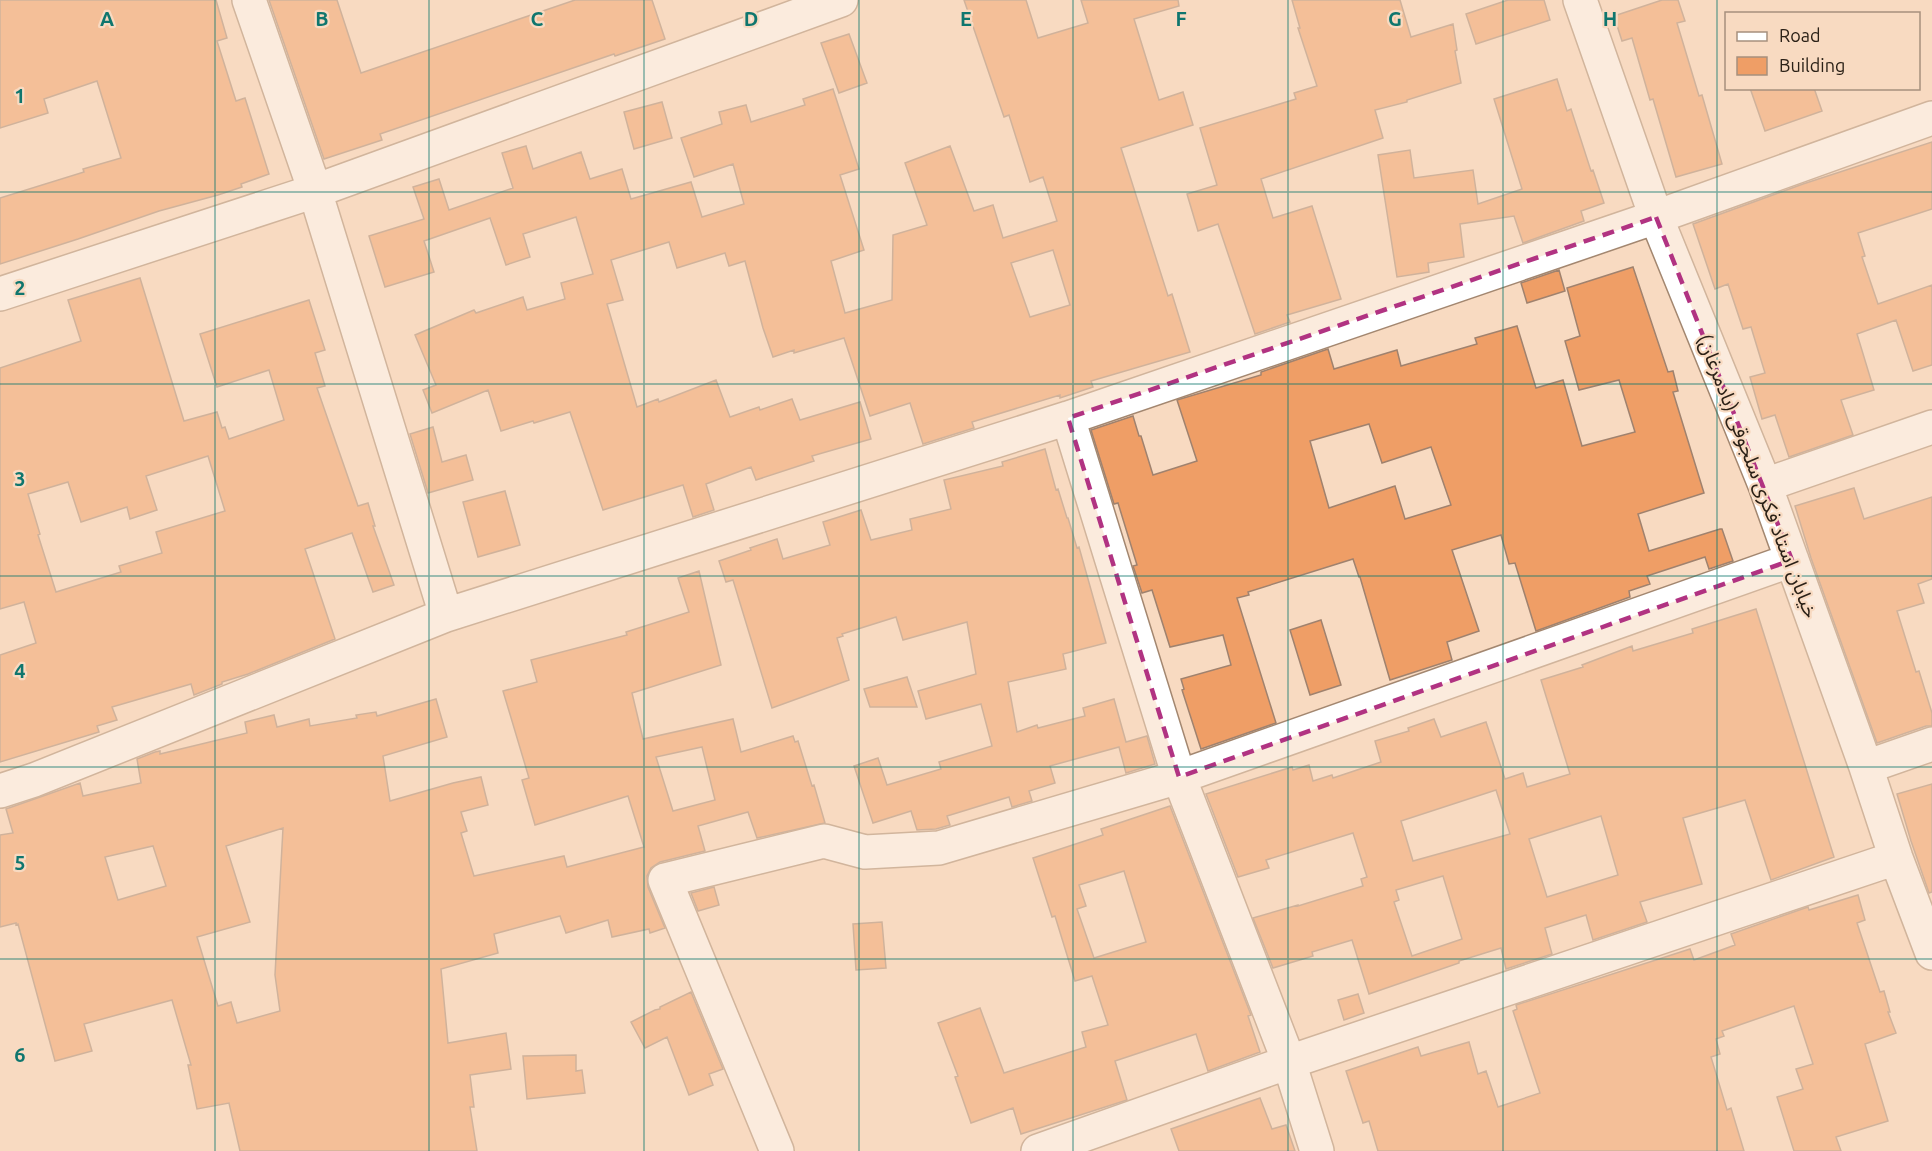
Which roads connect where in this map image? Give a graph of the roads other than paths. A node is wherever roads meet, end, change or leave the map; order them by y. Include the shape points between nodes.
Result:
1 (249, 0) edge
2 (841, 0) edge
3 (1580, 0) edge
4 (1932, 118) edge
5 (315, 191) junction
6 (1656, 217) junction
7 (0, 294) edge
8 (1068, 418) junction
9 (1932, 427) edge
10 (1765, 486) junction
11 (1792, 560) junction
12 (446, 615) junction
13 (1932, 744) edge
14 (1866, 767) junction
15 (1179, 777) junction
16 (0, 791) edge
17 (1896, 858) junction
18 (1932, 953) edge
19 (1289, 1062) junction
20 (777, 1151) edge
21 (1038, 1151) edge
22 (1317, 1151) edge

1 - 5 street
2 - 5 street
3 - 6 street, خیابان استاد فکری سلجوقی (بادمرغان)
4 - 6 street
5 - 7 street
5 - 12 street
6 - 8 street
6 - 10 street, خیابان استاد فکری سلجوقی (بادمرغان)
8 - 12 street
8 - 15 street
9 - 10 street
10 - 11 street, خیابان استاد فکری سلجوقی (بادمرغان)
11 - 14 street, خیابان استاد فکری سلجوقی (بادمرغان)
11 - 15 street
12 - 16 street
13 - 14 street
14 - 17 street, خیابان استاد فکری سلجوقی (بادمرغان)
15 - 19 street
15 - 20 street via 939,848 865,852 825,842 664,880
17 - 18 street, خیابان استاد فکری سلجوقی (بادمرغان)
17 - 19 street
19 - 21 street
19 - 22 street

